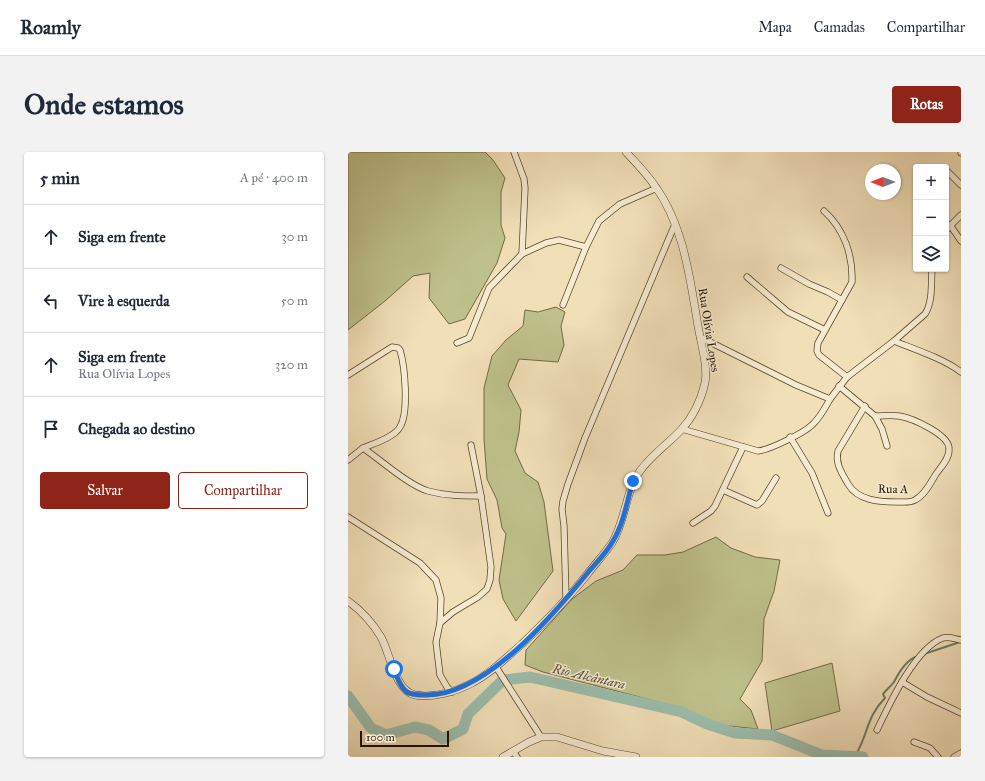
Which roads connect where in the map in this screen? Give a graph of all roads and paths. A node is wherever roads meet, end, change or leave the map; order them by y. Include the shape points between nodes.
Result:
1 (514, 152) edge
2 (626, 152) edge
3 (949, 173) edge
4 (961, 185) edge
5 (657, 188) junction
6 (824, 211) dead end
7 (961, 215) edge
8 (675, 224) junction
9 (950, 225) joint
10 (961, 241) edge
11 (586, 247) junction
12 (522, 254) junction
13 (781, 268) dead end
14 (932, 272) edge
15 (747, 277) dead end
16 (842, 300) junction
17 (563, 305) dead end
18 (825, 330) junction
19 (700, 337) junction
20 (894, 341) junction
21 (457, 343) dead end
22 (961, 372) edge
23 (348, 375) edge
24 (847, 377) junction
25 (839, 386) junction
26 (830, 399) junction
27 (865, 406) junction
28 (875, 416) junction
29 (682, 430) junction
30 (790, 437) junction
31 (471, 445) dead end
32 (887, 446) dead end
33 (743, 447) junction
34 (362, 448) junction
35 (348, 460) edge
36 (776, 478) dead end
37 (723, 490) junction
38 (481, 496) junction
39 (828, 514) dead end
40 (348, 517) edge
41 (693, 523) dead end
42 (566, 599) junction
43 (348, 601) edge
44 (440, 623) junction
45 (961, 640) edge
46 (496, 667) junction
47 (902, 682) junction
48 (452, 692) junction
49 (961, 712) edge
50 (876, 730) dead end
51 (542, 737) junction
52 (914, 742) dead end
53 (961, 753) edge
54 (515, 754) edge
55 (503, 757) edge
56 (636, 757) edge
57 (938, 757) edge
58 (954, 757) edge

1 - 12 street via 525,188
2 - 5 street, Rua Olívia Lopes
3 - 4 street
5 - 8 street, Rua Olívia Lopes
5 - 11 street via 620,204 606,215 599,221
6 - 16 street via 838,226 850,256 852,282
7 - 9 street
8 - 19 street, Rua Olívia Lopes via 689,276
8 - 42 street via 585,438 563,501
9 - 10 street
11 - 12 street via 559,240
11 - 17 street
12 - 21 street via 489,288 469,338
13 - 16 street
14 - 20 street via 928,309
15 - 18 street via 788,312
16 - 18 street
18 - 24 street via 817,351
19 - 26 street
19 - 29 street, Rua Olívia Lopes via 705,380 702,395
20 - 22 street
20 - 24 street
23 - 34 street via 392,347 400,350 406,394 400,428
24 - 25 street
25 - 26 street
25 - 27 street
26 - 30 street via 812,426
27 - 28 street
27 - 28 street, Rua A via 838,451 836,458 839,468 851,490 860,496 886,502 916,500 923,494 947,458 949,445 943,437 921,423 900,416
28 - 32 street
29 - 33 street
29 - 42 street, Rua Olívia Lopes via 642,468 633,481 622,524 613,542
30 - 33 street via 765,450
30 - 39 street via 812,473
31 - 38 street
33 - 37 street
34 - 35 street
34 - 38 street via 415,486 427,491 450,496
36 - 37 street via 757,506
37 - 41 street via 711,511
38 - 44 street via 491,567 490,580 487,589 478,597
40 - 44 street via 420,563 436,580 441,598
42 - 46 street, Rua Olívia Lopes
43 - 48 street, Rua Olívia Lopes via 368,617 382,638 401,686 407,692 414,695
44 - 48 street via 436,642 440,675
45 - 47 street via 947,638 932,644 925,649
46 - 48 street, Rua Olívia Lopes via 472,683
46 - 51 street
47 - 49 street via 927,697
47 - 50 street
51 - 54 street via 529,742
51 - 56 street via 558,737 603,751
52 - 57 street via 930,748
53 - 58 street
54 - 55 street

